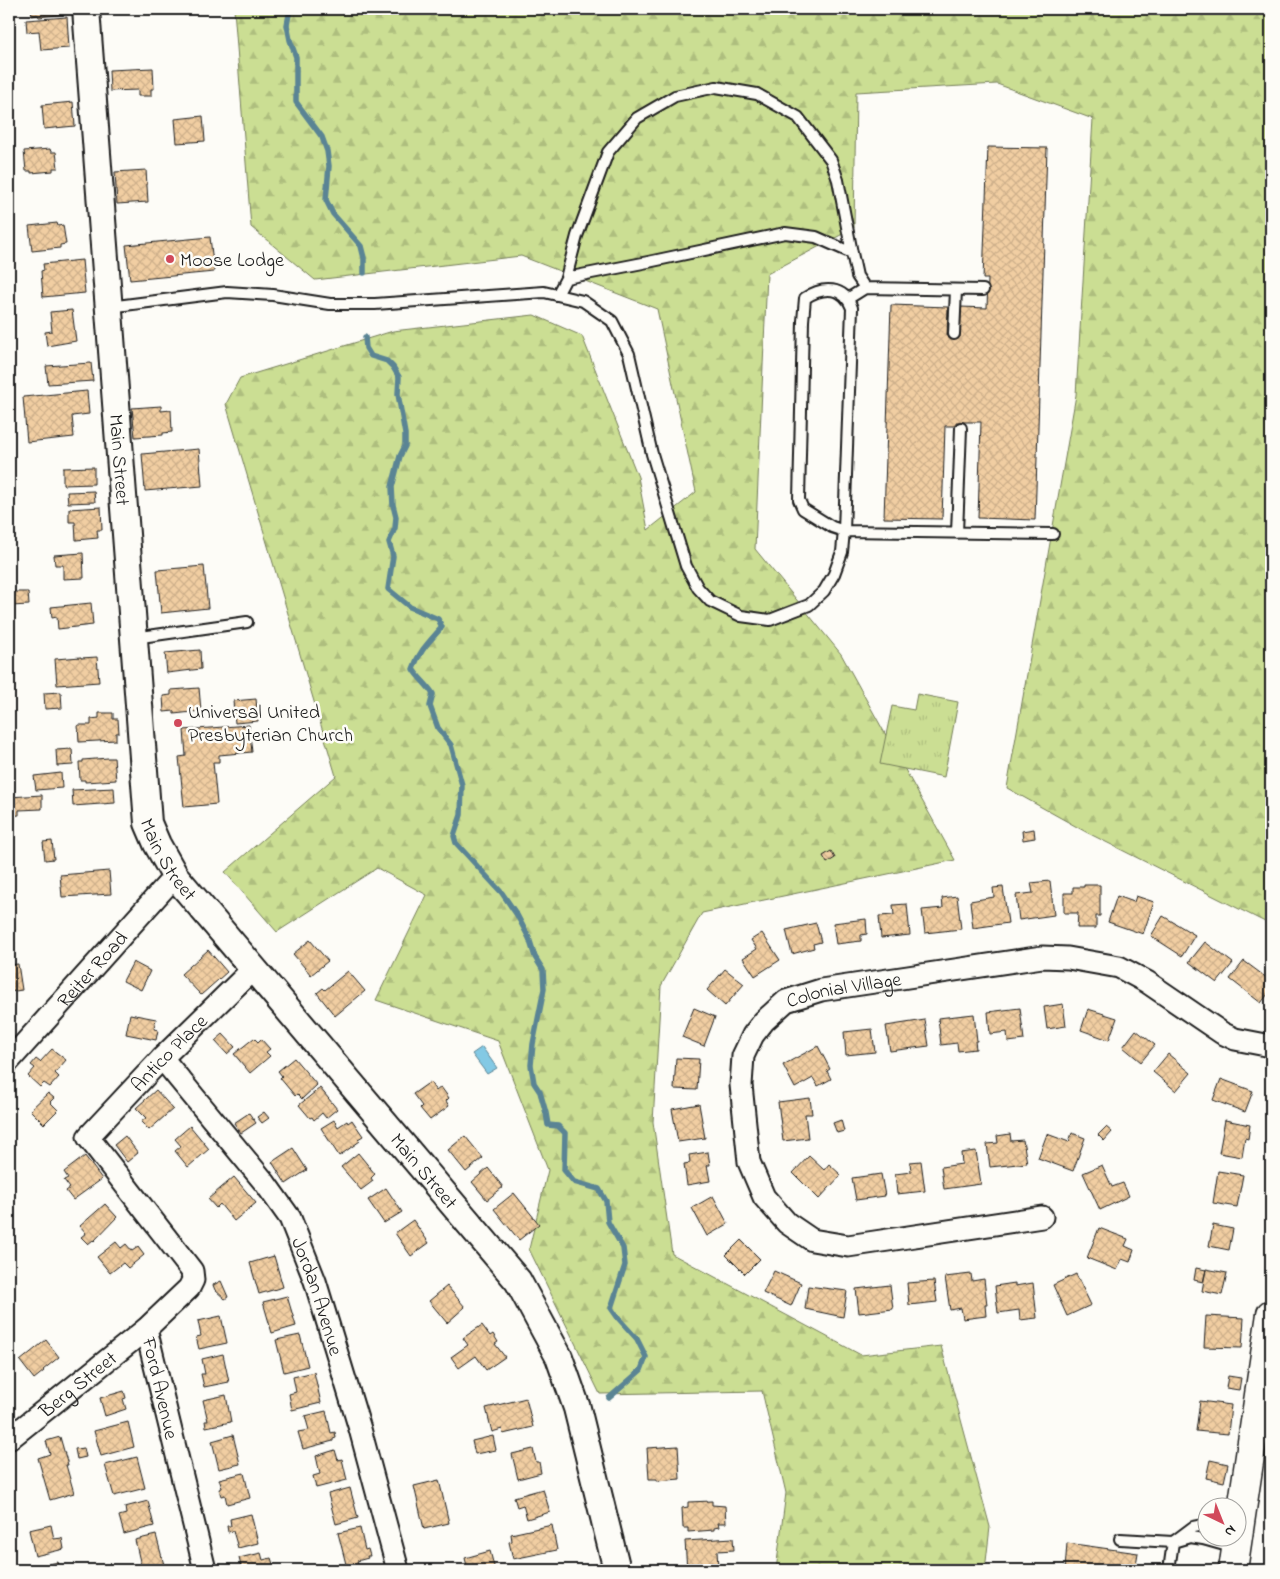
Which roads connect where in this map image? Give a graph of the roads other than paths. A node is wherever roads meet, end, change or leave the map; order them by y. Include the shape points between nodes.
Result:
1 (86, 9) edge
2 (852, 253) junction
3 (566, 278) junction
4 (865, 288) junction
5 (956, 290) junction
6 (983, 290) dead end
7 (557, 295) junction
8 (849, 298) junction
9 (109, 307) junction
10 (954, 334) dead end
11 (961, 428) dead end
12 (844, 531) junction
13 (957, 532) junction
14 (1053, 534) dead end
15 (247, 622) dead end
16 (134, 638) junction
17 (175, 876) junction
18 (253, 969) junction
19 (1271, 1046) edge
20 (162, 1058) junction
21 (9, 1061) edge
22 (88, 1137) joint
23 (1042, 1217) dead end
24 (1271, 1314) edge
25 (146, 1329) junction
26 (9, 1439) edge
27 (1243, 1496) edge
28 (1198, 1526) edge
29 (1120, 1539) dead end
30 (1198, 1539) edge
31 (1173, 1542) junction
32 (205, 1570) edge
33 (398, 1570) edge
34 (616, 1570) edge
35 (1169, 1570) edge

1 - 9 street, Main Street
2 - 3 lane via 816,237 785,233
2 - 3 lane via 832,160 798,118 757,94 716,87 675,96 637,118 608,152 577,236
2 - 4 lane via 857,276
3 - 7 lane
4 - 5 lane
4 - 8 lane
5 - 6 lane
5 - 10 lane
7 - 9 lane via 544,292 376,304 330,304 273,294 227,292
7 - 12 lane via 583,301 612,321 629,354 652,454 686,566 698,588 710,601 740,616 770,620 809,605 824,591 834,574 842,552
8 - 12 lane via 852,308
8 - 12 lane via 841,292 814,292 806,298 802,321 799,500 802,509
9 - 16 street, Main Street
11 - 13 lane
12 - 13 lane
13 - 14 lane
15 - 16 lane
16 - 17 street, Main Street via 148,823
17 - 18 street, Main Street
17 - 21 street, Reiter Road
18 - 20 street, Antico Place
18 - 34 street, Main Street via 518,1281 560,1357 574,1400
19 - 23 street, Colonial Village via 1222,1033 1147,982 1118,967 1051,957 821,990 786,1001 753,1035 743,1056 741,1085 749,1162 764,1197 787,1223 812,1240 848,1246
20 - 22 street, Antico Place
20 - 33 street, Jordan Avenue via 290,1218 324,1309
22 - 25 street, Ford Avenue via 192,1271 193,1280 189,1288
24 - 27 main road
25 - 26 street, Berg Street
25 - 32 street, Ford Avenue
28 - 31 lane
29 - 31 lane
30 - 31 lane
31 - 35 lane

